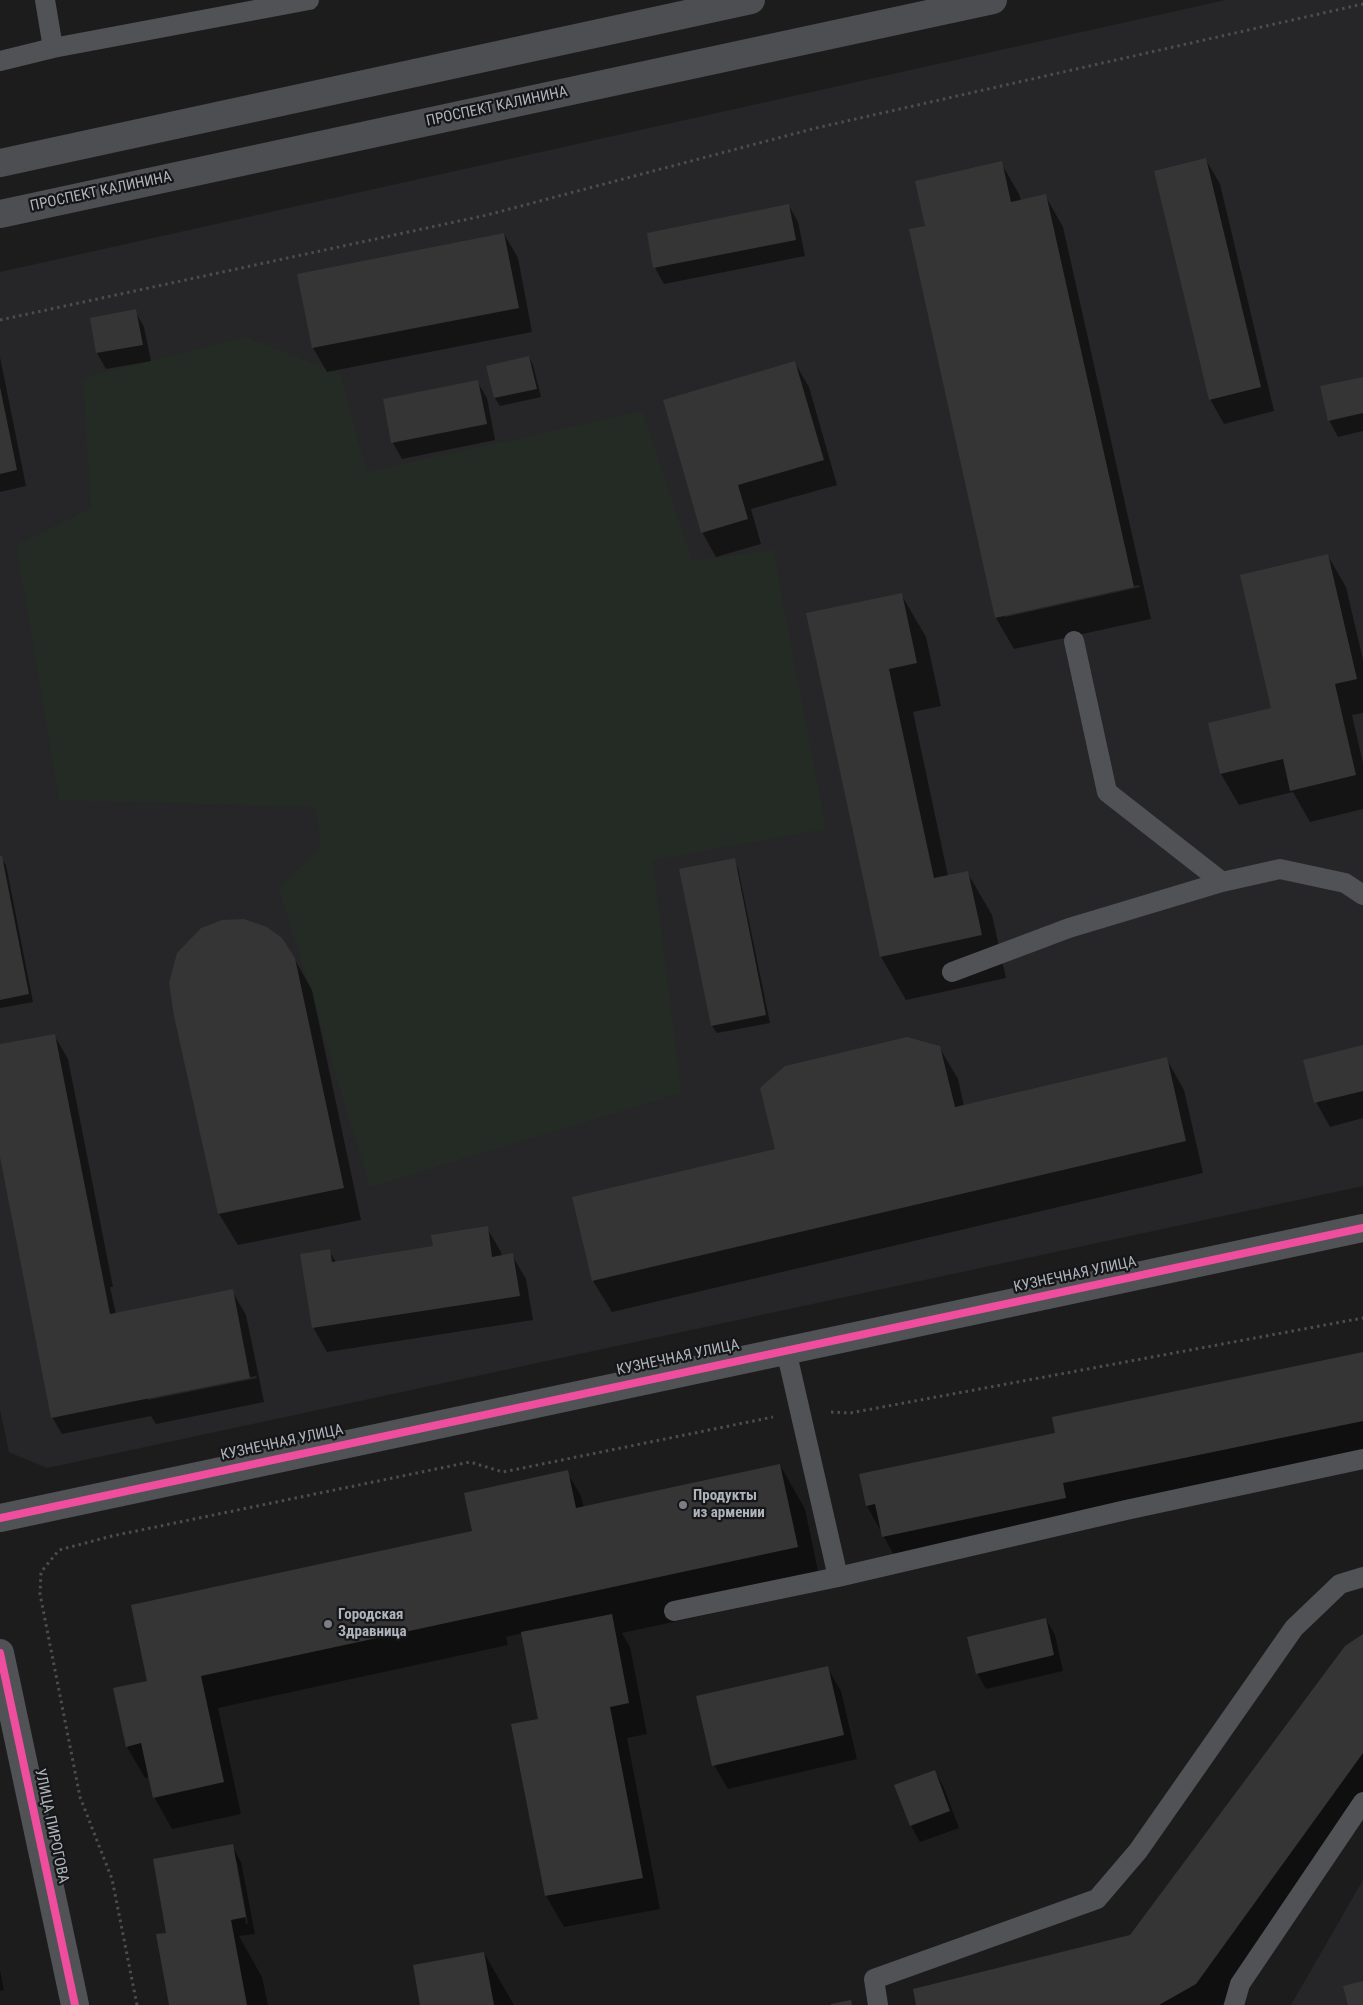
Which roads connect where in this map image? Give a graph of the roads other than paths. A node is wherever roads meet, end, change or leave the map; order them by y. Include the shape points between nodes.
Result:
1 (45, 0) edge
2 (308, 0) edge
3 (751, 0) edge
4 (993, 0) edge
5 (53, 48) junction
6 (0, 61) edge
7 (0, 163) edge
8 (0, 214) edge
9 (1074, 641) dead end
10 (1222, 882) junction
11 (1363, 895) edge
12 (952, 972) dead end
13 (1363, 1228) edge
14 (786, 1350) junction
15 (1363, 1459) edge
16 (0, 1518) edge
17 (838, 1577) junction
18 (1363, 1577) edge
19 (674, 1611) dead end
20 (0, 1653) edge
21 (1363, 1802) edge
22 (74, 2005) edge
23 (878, 2005) edge
24 (1234, 2005) edge

1 - 5 lane
2 - 5 lane
3 - 7 main road
4 - 8 main road, ПРОСПЕКТ КАЛИНИНА
5 - 6 lane
9 - 10 lane via 1107,792
10 - 11 lane via 1280,870 1345,883
10 - 12 lane via 1069,928
13 - 14 street, КУЗНЕЧНАЯ УЛИЦА
14 - 16 street, КУЗНЕЧНАЯ УЛИЦА
14 - 17 lane
15 - 17 lane
17 - 19 lane
18 - 23 lane via 1340,1584 1294,1628 1138,1851 1097,1899 874,1979
20 - 22 street, УЛИЦА ПИРОГОВА
21 - 24 lane via 1240,1984

